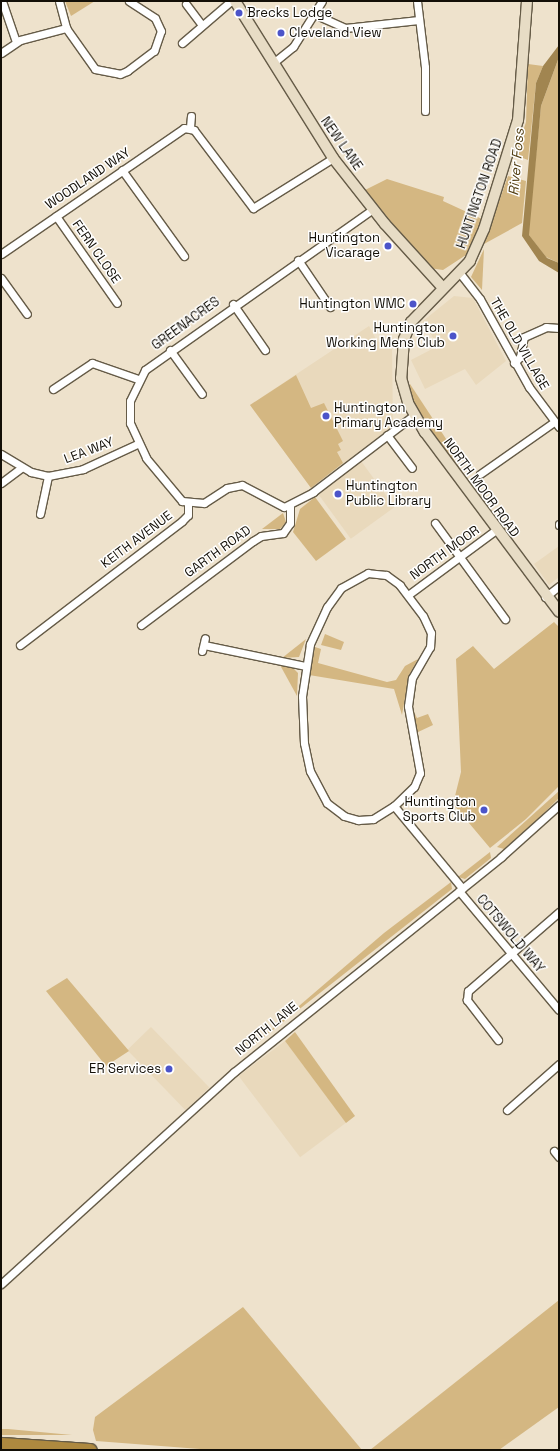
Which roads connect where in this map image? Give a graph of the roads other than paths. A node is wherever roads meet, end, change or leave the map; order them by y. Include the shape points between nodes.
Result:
1 (2, 1) edge
2 (59, 1) edge
3 (129, 1) edge
4 (231, 1) edge
5 (235, 1) edge
6 (322, 1) edge
7 (417, 1) edge
8 (527, 1) edge
9 (186, 4) dead end
10 (314, 14) junction
11 (419, 20) junction
12 (202, 25) junction
13 (66, 28) junction
14 (16, 42) junction
15 (182, 43) dead end
16 (1, 53) edge
17 (272, 63) junction
18 (425, 111) dead end
19 (191, 116) dead end
20 (190, 126) junction
21 (333, 158) junction
22 (122, 170) junction
23 (372, 209) junction
24 (56, 216) junction
25 (1, 254) edge
26 (184, 256) dead end
27 (298, 260) junction
28 (459, 272) junction
29 (1, 278) edge
30 (443, 288) junction
31 (117, 303) dead end
32 (233, 304) junction
33 (330, 306) dead end
34 (27, 314) dead end
35 (559, 328) edge
36 (170, 350) junction
37 (265, 350) dead end
38 (514, 363) junction
39 (138, 379) junction
40 (53, 389) dead end
41 (202, 394) dead end
42 (414, 416) junction
43 (557, 424) edge
44 (387, 435) junction
45 (137, 444) junction
46 (1, 454) edge
47 (22, 467) junction
48 (412, 468) dead end
49 (480, 474) dead end
50 (48, 476) junction
51 (1, 483) edge
52 (188, 504) junction
53 (290, 506) junction
54 (40, 514) dead end
55 (435, 523) dead end
56 (496, 530) junction
57 (459, 557) junction
58 (559, 586) edge
59 (408, 595) junction
60 (545, 597) junction
61 (559, 612) edge
62 (505, 619) dead end
63 (141, 625) dead end
64 (204, 644) dead end
65 (20, 645) dead end
66 (305, 666) junction
67 (559, 805) edge
68 (394, 806) junction
69 (461, 890) junction
70 (559, 912) edge
71 (511, 953) junction
72 (559, 1010) edge
73 (498, 1040) dead end
74 (559, 1064) edge
75 (507, 1110) dead end
76 (1, 1284) edge
77 (1, 1444) edge
78 (90, 1450) edge

1 - 14 street
2 - 13 street
3 - 13 street via 155,18 161,30 151,55 120,74 95,69
4 - 12 street
5 - 17 street, NEW LANE
6 - 10 street
7 - 11 street
8 - 28 street, HUNTINGTON ROAD via 516,131 478,248
9 - 12 street
10 - 11 street via 345,28
10 - 17 street via 293,46
11 - 18 street via 425,67
12 - 15 street
13 - 14 street
14 - 16 street
17 - 21 street, NEW LANE
19 - 20 street
20 - 21 street via 253,208
20 - 22 street, WOODLAND WAY
21 - 23 street, NEW LANE
22 - 24 street, WOODLAND WAY
22 - 26 street
23 - 27 street, GREENACRES
23 - 30 street, NEW LANE
24 - 25 street, WOODLAND WAY
24 - 31 street, FERN CLOSE
27 - 32 street, GREENACRES
27 - 33 street
28 - 30 street, HUNTINGTON ROAD
28 - 38 street, THE OLD VILLAGE via 480,299
29 - 34 street
30 - 42 street, NORTH MOOR ROAD via 414,316 404,339 401,378
32 - 36 street, GREENACRES
32 - 37 street
35 - 38 street via 546,327 524,337 520,357
36 - 39 street, GREENACRES
36 - 41 street
38 - 43 street, THE OLD VILLAGE
39 - 40 street via 92,364
39 - 45 street via 129,412
42 - 44 street
42 - 56 street, NORTH MOOR ROAD
43 - 49 street
44 - 48 street
44 - 53 street
45 - 50 street, LEA WAY via 82,469
45 - 52 street via 176,497
46 - 47 street
47 - 50 street
47 - 51 street
50 - 54 street
52 - 53 street via 204,503 227,488 242,485 275,505
52 - 65 street, KEITH AVENUE via 188,515 182,521
53 - 63 street, GARTH ROAD via 290,523 283,533 253,541
55 - 57 street
56 - 57 street, NORTH MOOR
56 - 60 street, NORTH MOOR ROAD
57 - 59 street, NORTH MOOR
57 - 62 street
58 - 60 street
59 - 66 street, NORTH MOOR via 392,578 378,573 349,582 327,607
59 - 68 street, NORTH MOOR via 429,625 431,641 409,687 409,722 420,773 414,788
60 - 61 street, NORTH MOOR ROAD
64 - 66 street
66 - 68 street, NORTH MOOR via 302,696 304,744 320,794 334,810 358,820 373,819
67 - 69 street, NORTH LANE
68 - 69 street
69 - 71 street, COTSWOLD WAY
69 - 76 street, NORTH LANE via 234,1072
70 - 71 street
71 - 72 street, COTSWOLD WAY
71 - 73 street via 466,996
74 - 75 street
77 - 78 highway

